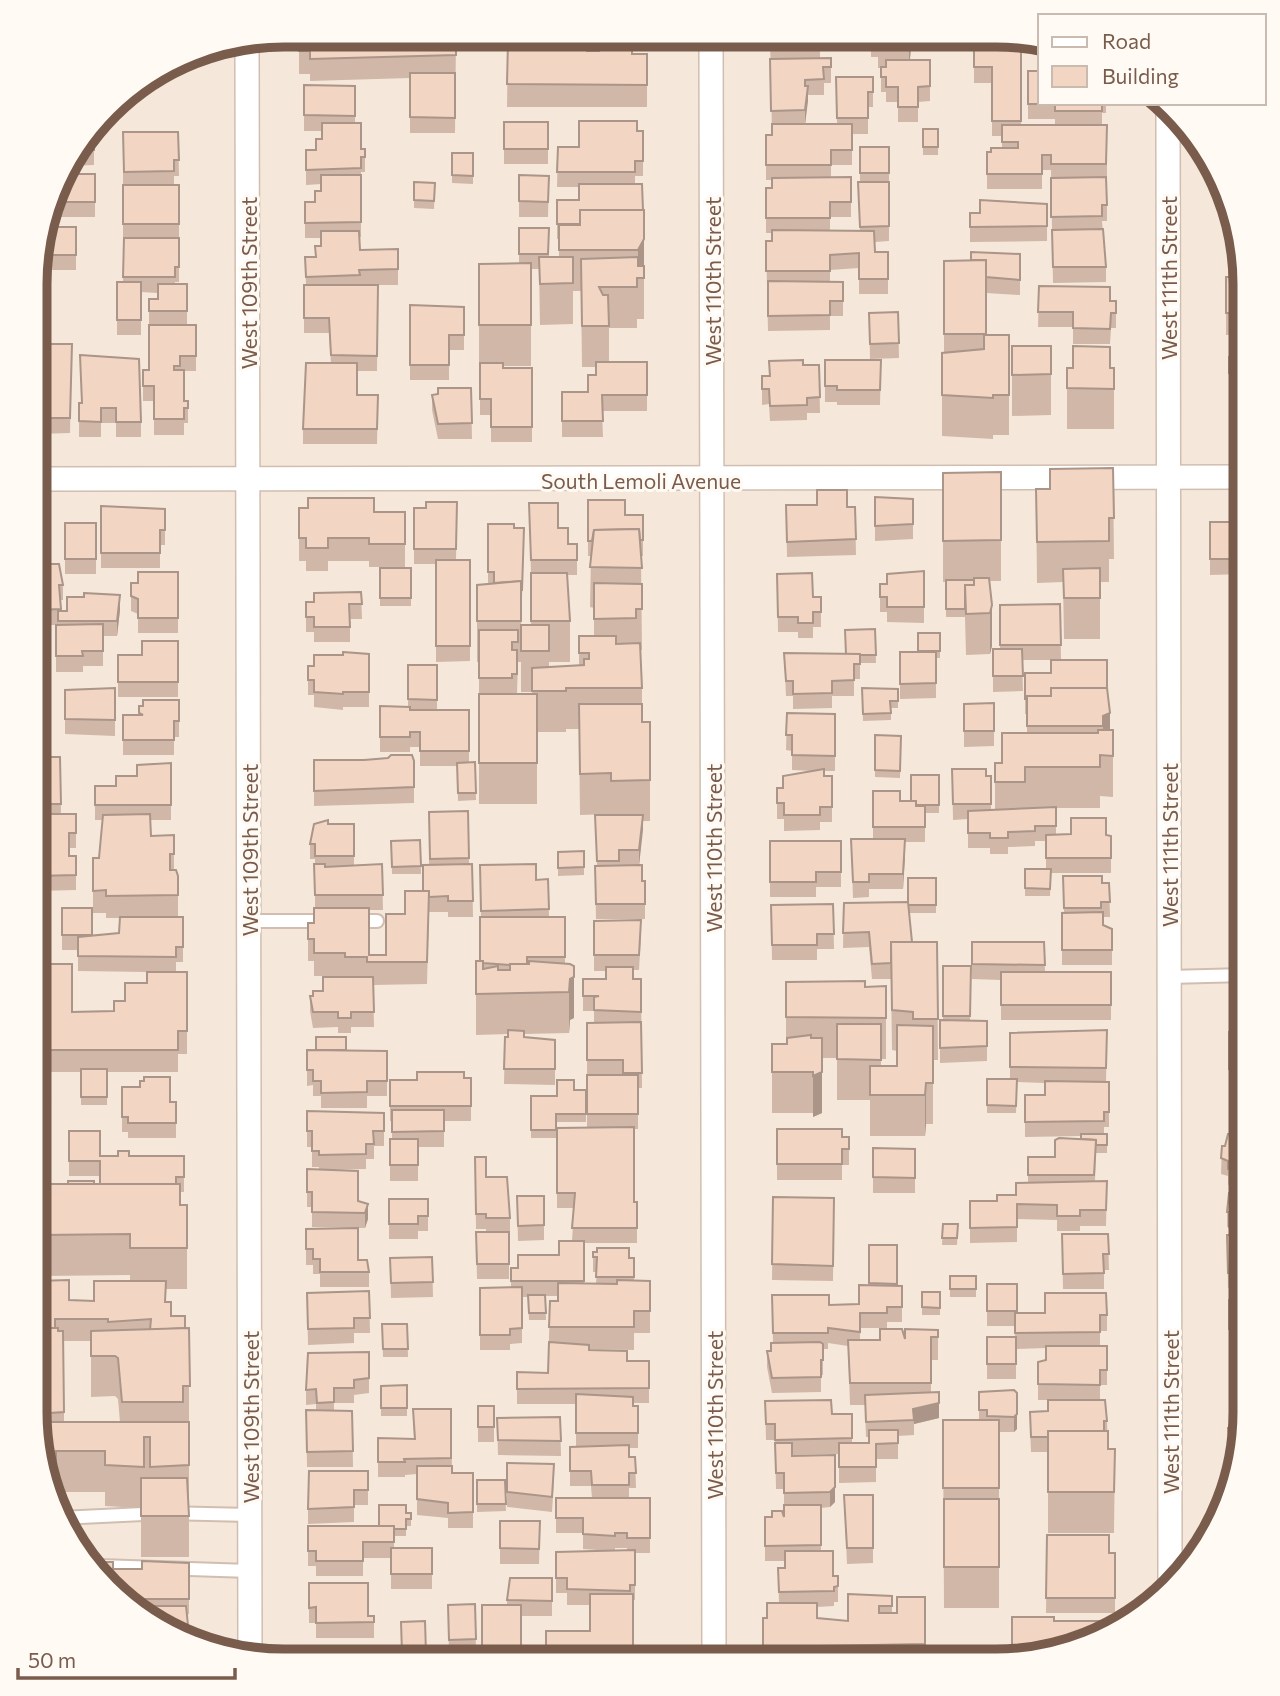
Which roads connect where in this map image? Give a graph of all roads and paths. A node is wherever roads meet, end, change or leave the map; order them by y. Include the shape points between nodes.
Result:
1 (711, 47) edge
2 (247, 51) edge
3 (1168, 122) edge
4 (1168, 476) junction
5 (1233, 477) edge
6 (47, 479) edge
7 (248, 480) junction
8 (712, 480) junction
9 (249, 920) junction
10 (377, 920) dead end
11 (1232, 975) edge
12 (1169, 977) junction
13 (250, 1516) junction
14 (72, 1517) edge
15 (105, 1566) edge
16 (250, 1571) junction
17 (1170, 1572) edge
18 (250, 1646) edge
19 (714, 1649) edge

1 - 8 street, West 110th Street
2 - 7 street, West 109th Street
3 - 4 street, West 111th Street
4 - 5 street, South Lemoli Avenue
4 - 8 street, South Lemoli Avenue
4 - 12 street, West 111th Street
6 - 7 street, South Lemoli Avenue
7 - 8 street, South Lemoli Avenue
7 - 9 street, West 109th Street
8 - 19 street, West 110th Street
9 - 10 lane
9 - 13 street, West 109th Street
11 - 12 lane
12 - 17 street, West 111th Street
13 - 14 lane via 164,1513
13 - 16 street, West 109th Street
15 - 16 lane
16 - 18 street, West 109th Street

